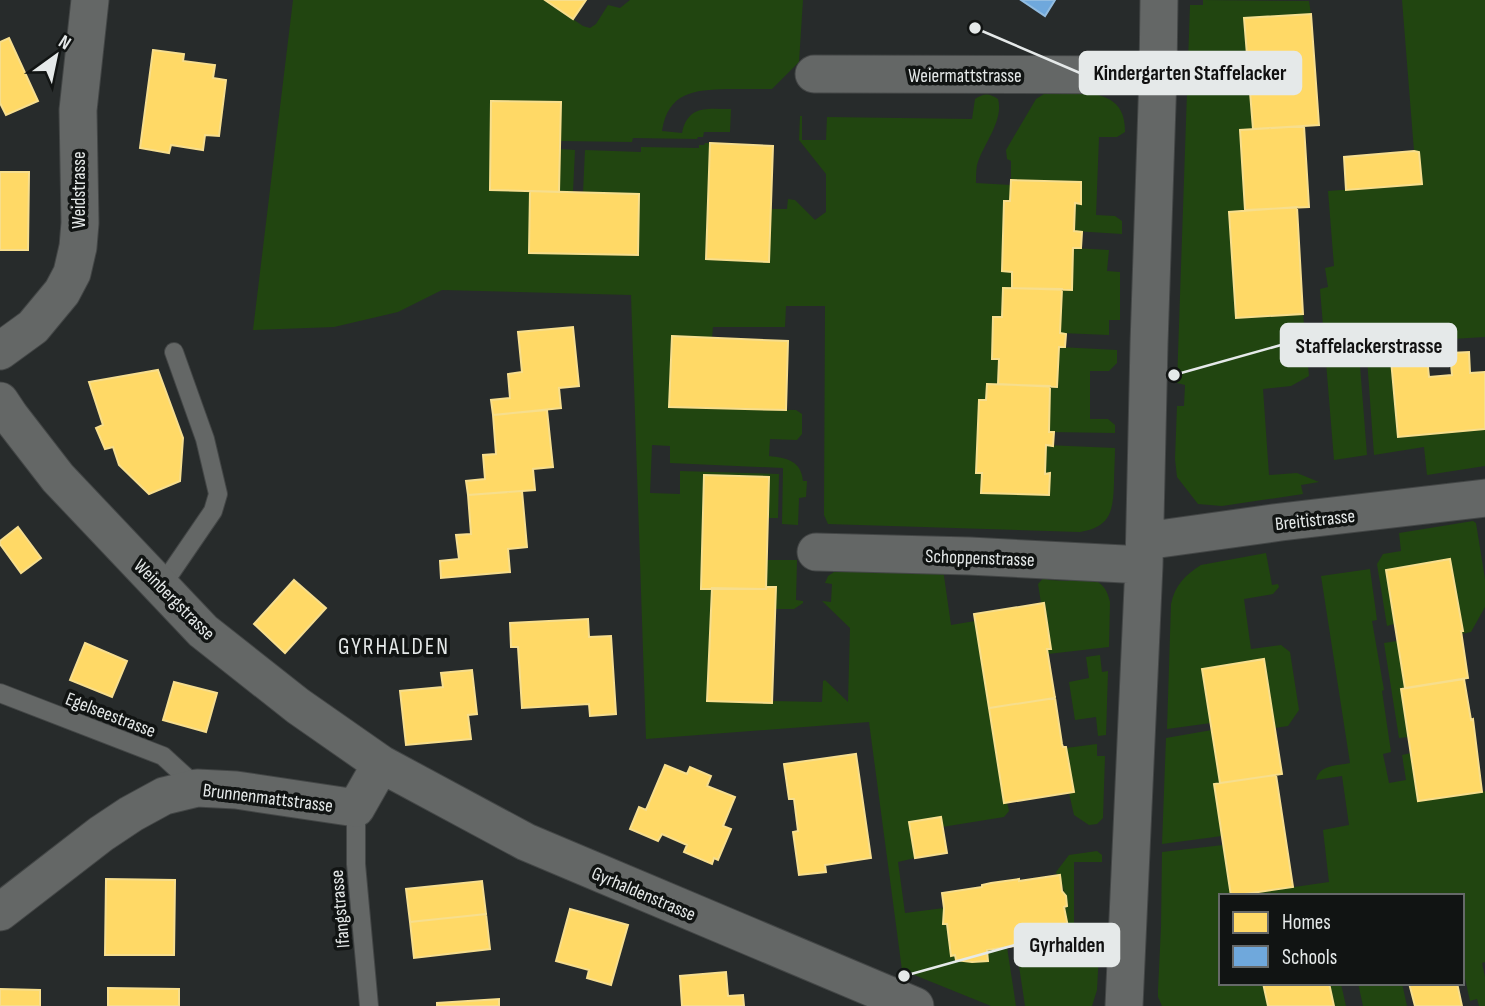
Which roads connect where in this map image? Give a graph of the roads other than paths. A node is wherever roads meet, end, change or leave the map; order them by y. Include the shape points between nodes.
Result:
1 (90, 0) edge
2 (1159, 0) edge
3 (814, 74) dead end
4 (1158, 75) junction
5 (0, 351) edge
6 (174, 352) dead end
7 (3, 414) edge
8 (1485, 498) edge
9 (816, 552) dead end
10 (1145, 553) junction
11 (161, 587) junction
12 (0, 693) edge
13 (381, 764) junction
14 (197, 788) junction
15 (356, 808) junction
16 (0, 912) edge
17 (369, 1006) edge
18 (915, 1006) edge
19 (1124, 1006) edge

1 - 5 street, Weidstrasse via 78,110 80,223 72,272 33,327
2 - 4 street
3 - 4 street, Weiermattstrasse
4 - 10 street
6 - 11 lane via 205,439 218,494 213,511
7 - 11 street, Weinbergstrasse
8 - 10 street, Breitistrasse via 1281,522
9 - 10 street, Schoppenstrasse via 969,556
10 - 19 street
11 - 13 street, Weinbergstrasse via 203,631
12 - 14 lane, Egelseestrasse via 163,756
13 - 15 street, Brunnenmattstrasse
13 - 18 street, Gyrhaldenstrasse via 526,842
14 - 15 street, Brunnenmattstrasse
14 - 16 street, Brunnenmattstrasse via 164,796 131,814
15 - 17 lane, Ifangstrasse via 356,864

